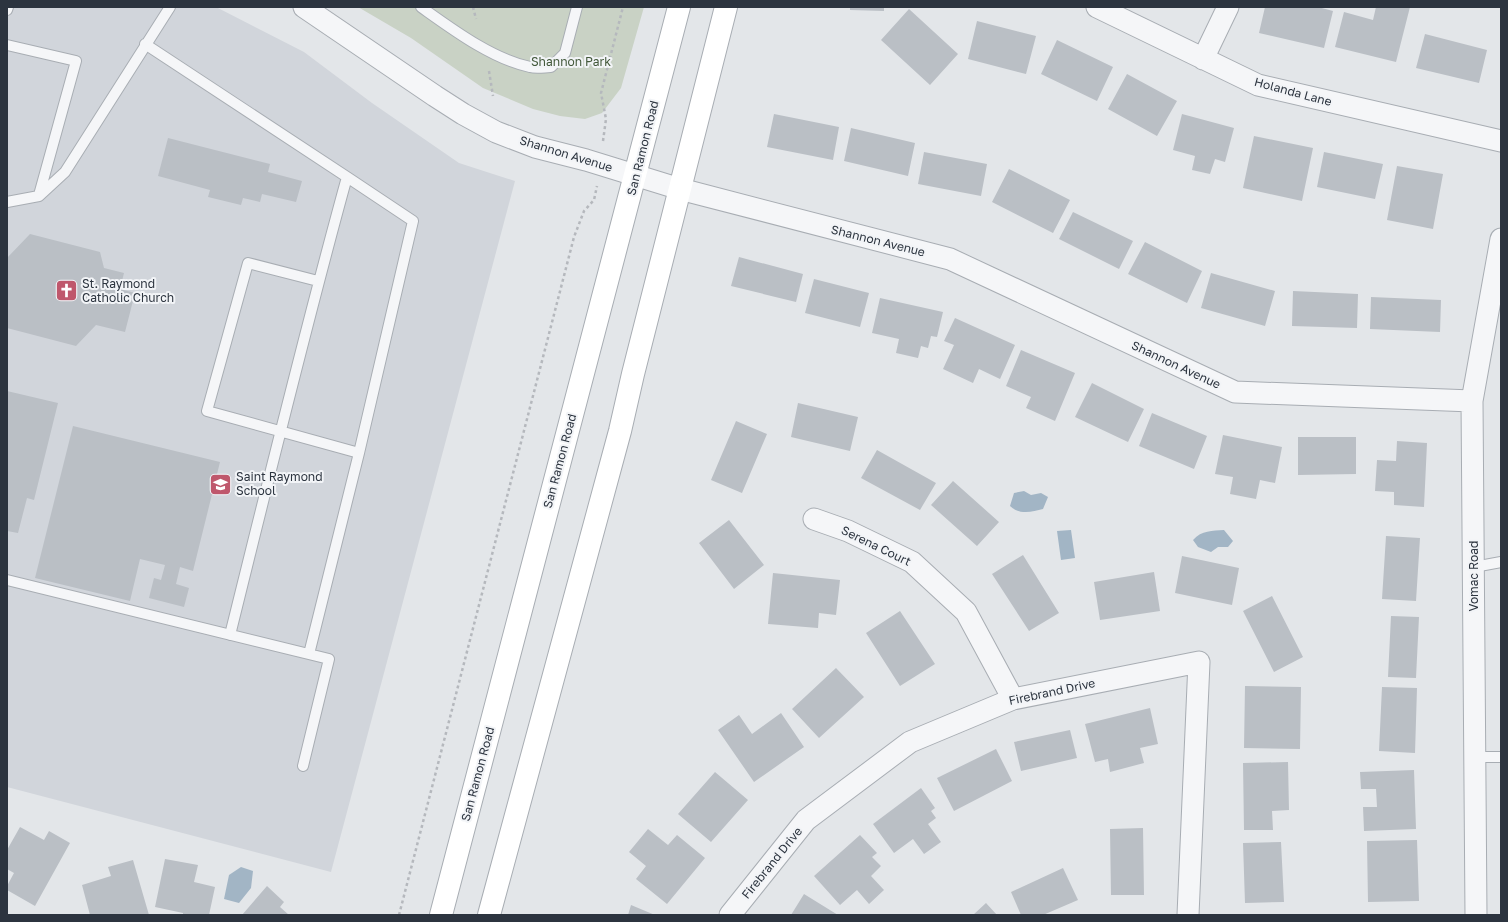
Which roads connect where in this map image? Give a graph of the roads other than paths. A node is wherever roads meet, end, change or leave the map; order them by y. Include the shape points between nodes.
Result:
1 (170, 7) edge
2 (304, 7) edge
3 (421, 7) edge
4 (577, 7) edge
5 (679, 7) edge
6 (726, 7) edge
7 (1097, 7) edge
8 (1228, 7) edge
9 (146, 44) junction
10 (7, 45) edge
11 (1203, 59) junction
12 (1501, 141) edge
13 (636, 176) junction
14 (347, 178) junction
15 (680, 190) junction
16 (39, 196) junction
17 (7, 202) edge
18 (1501, 239) edge
19 (318, 281) junction
20 (1472, 401) junction
21 (281, 430) junction
22 (359, 453) junction
23 (814, 519) dead end
24 (1501, 562) edge
25 (1474, 567) junction
26 (7, 580) edge
27 (230, 635) junction
28 (309, 654) junction
29 (1013, 699) junction
30 (1475, 757) junction
31 (1501, 757) edge
32 (303, 766) dead end
33 (441, 915) edge
34 (489, 915) edge
35 (730, 915) edge
36 (1188, 915) edge
37 (1476, 915) edge

1 - 9 lane
2 - 13 street, Shannon Avenue via 435,96 496,132 535,147
3 - 4 lane via 462,36 506,59 531,68 552,67 565,53
5 - 13 main road, San Ramon Road
6 - 15 main road
7 - 11 street, Holanda Lane
8 - 11 street
9 - 14 lane
9 - 16 lane via 65,172
10 - 16 lane via 76,61
11 - 12 street, Holanda Lane via 1258,85
13 - 15 street, Shannon Avenue
13 - 33 main road, San Ramon Road
14 - 19 lane
14 - 22 lane via 413,221
15 - 20 street, Shannon Avenue via 950,259 1235,392
15 - 34 main road via 632,374 620,431
16 - 17 lane
18 - 20 street, Vomac Road
19 - 21 lane
19 - 21 lane via 248,263 207,411
20 - 25 street, Vomac Road
21 - 22 lane
21 - 27 lane
22 - 28 lane
23 - 29 street, Serena Court via 848,531 912,562 966,612
24 - 25 lane
25 - 30 street, Vomac Road
26 - 27 lane
27 - 28 lane
28 - 32 lane via 329,659
29 - 35 street, Firebrand Drive via 910,742 806,820
29 - 36 street, Firebrand Drive via 1199,662
30 - 31 lane
30 - 37 street, Vomac Road

